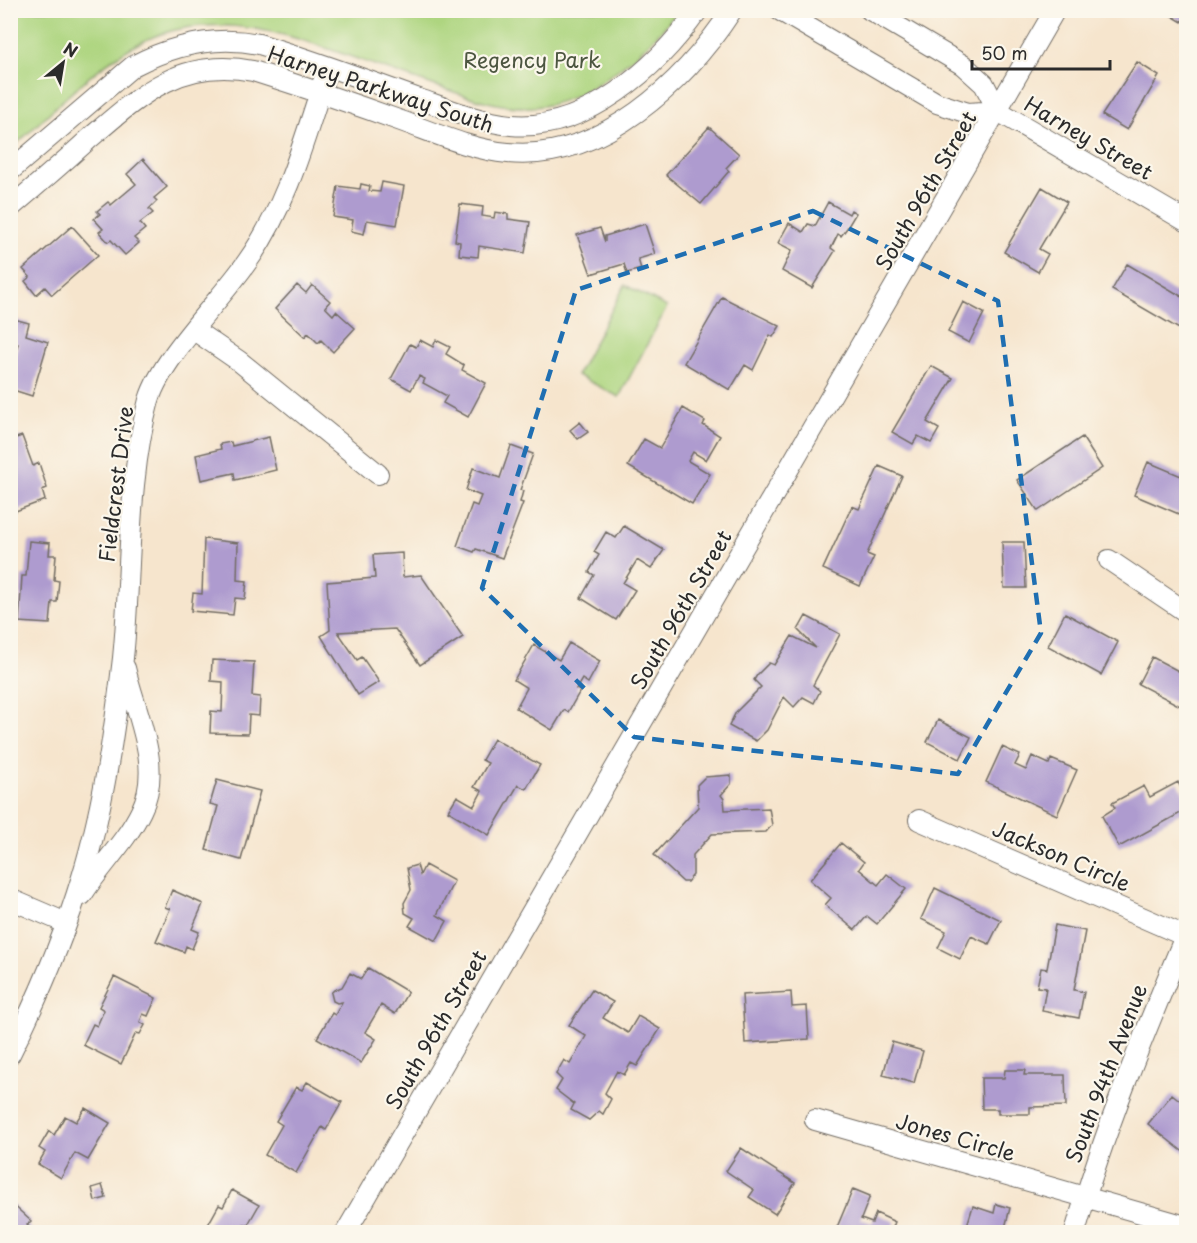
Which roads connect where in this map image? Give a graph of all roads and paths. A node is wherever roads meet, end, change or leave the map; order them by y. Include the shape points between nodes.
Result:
1 (698, 10) edge
2 (732, 10) edge
3 (779, 10) edge
4 (870, 10) edge
5 (1056, 10) edge
6 (328, 67) junction
7 (320, 93) junction
8 (998, 111) junction
9 (10, 171) edge
10 (10, 208) edge
11 (1186, 221) edge
12 (194, 330) junction
13 (378, 474) dead end
14 (1109, 560) dead end
15 (1186, 612) edge
16 (123, 658) junction
17 (919, 820) dead end
18 (10, 899) edge
19 (66, 923) junction
20 (1186, 935) edge
21 (10, 1054) edge
22 (815, 1120) dead end
23 (1085, 1198) junction
24 (1186, 1226) edge
25 (346, 1233) edge
26 (1075, 1233) edge

1 - 6 street, Harney Parkway South via 654,62 622,87 596,105 539,124 511,125 468,115
2 - 7 street, Harney Parkway South via 692,63 639,110 578,143 543,152 508,153 460,142
3 - 8 street via 937,103 968,113
4 - 8 street via 963,65 984,84
5 - 8 street, South 96th Street
6 - 7 street, Fieldcrest Drive
6 - 9 street, Harney Parkway South via 237,40 174,48 133,66
7 - 10 street, Harney Parkway South via 235,68 199,70 163,82 130,104
7 - 12 street, Fieldcrest Drive via 285,192 263,238
8 - 11 street, Harney Street
8 - 25 street, South 96th Street
12 - 13 street via 239,361
12 - 16 street, Fieldcrest Drive via 162,372 143,423
14 - 15 street
16 - 19 street, Fieldcrest Drive via 99,806 82,878
16 - 19 street, Fieldcrest Drive via 145,739 148,789 142,810
17 - 20 street, Jackson Circle
18 - 19 street
19 - 21 street, Fieldcrest Drive
20 - 23 street, South 94th Avenue via 1123,1084
22 - 23 street, Jones Circle
23 - 24 street, Jones Circle
23 - 26 street, South 94th Avenue

